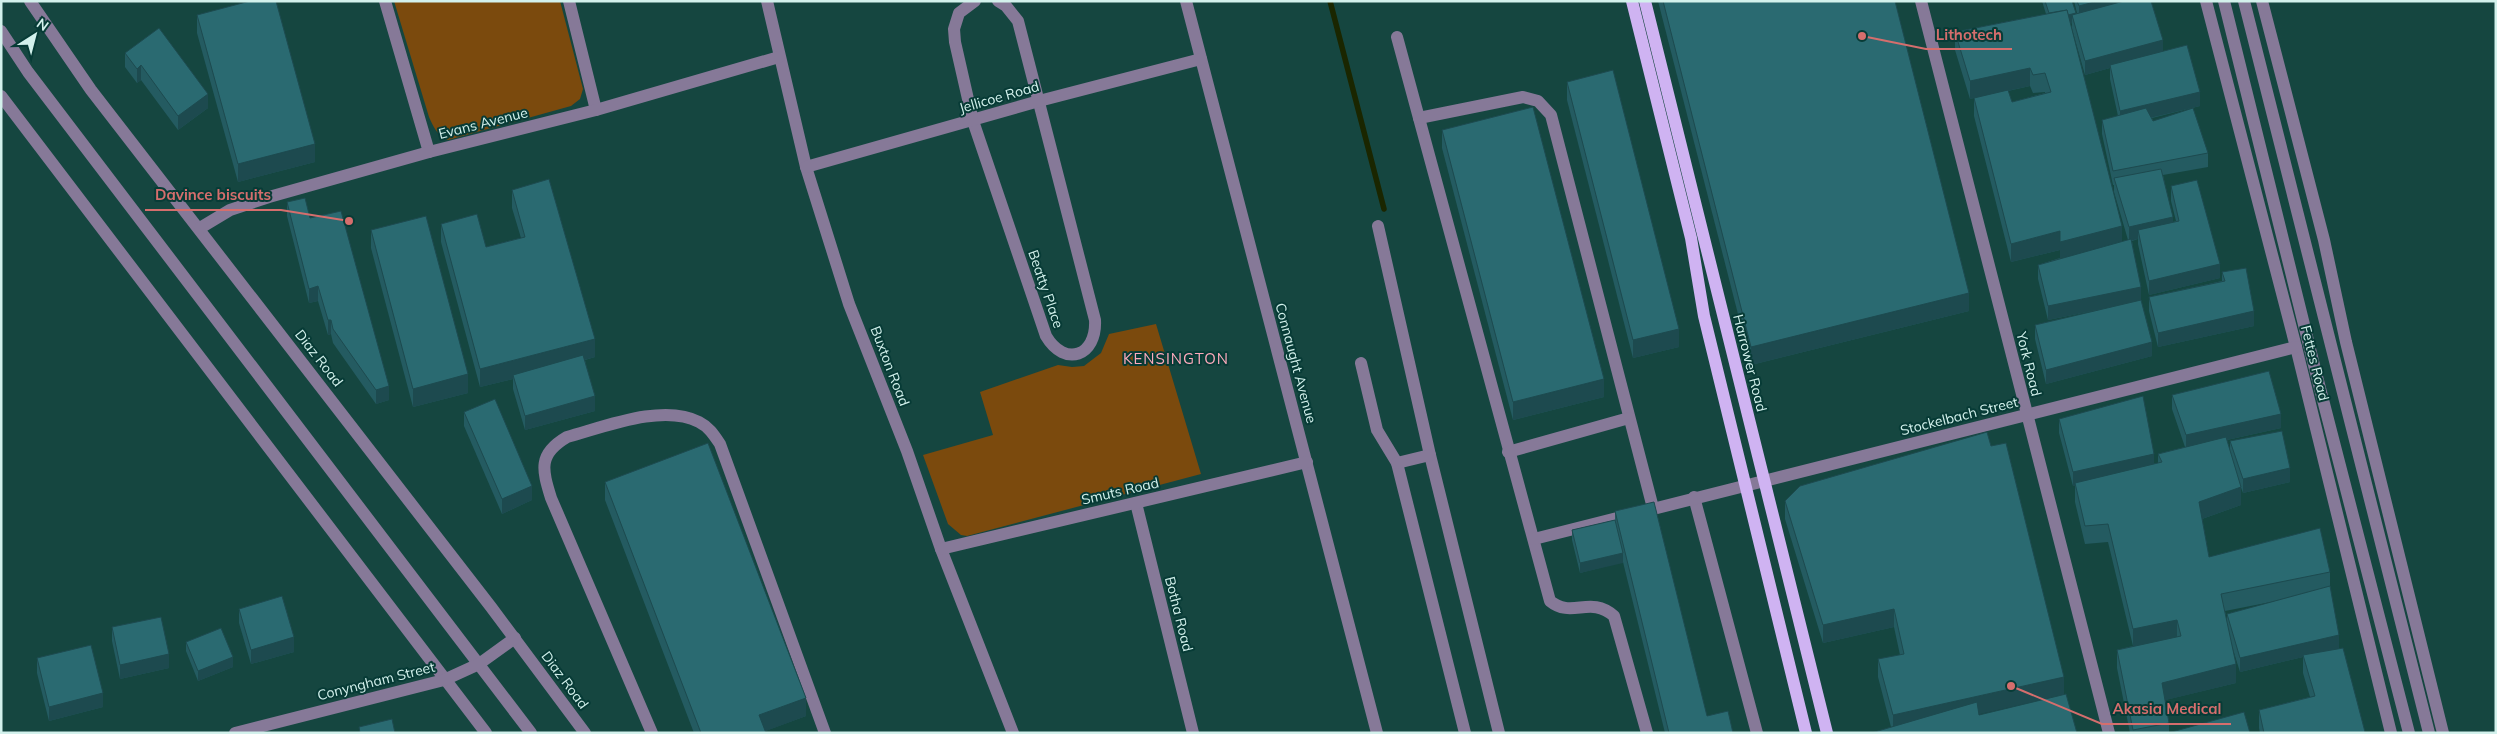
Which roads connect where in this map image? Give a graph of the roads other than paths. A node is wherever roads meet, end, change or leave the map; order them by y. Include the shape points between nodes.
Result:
1 (30, 1) edge
2 (385, 1) edge
3 (569, 1) edge
4 (767, 1) edge
5 (975, 1) edge
6 (998, 1) edge
7 (1186, 1) edge
8 (1632, 1) edge
9 (1645, 1) edge
10 (1921, 1) edge
11 (2206, 1) edge
12 (2224, 1) edge
13 (2244, 1) edge
14 (2262, 1) edge
15 (1, 31) edge
16 (1397, 37) dead end
17 (779, 57) junction
18 (1201, 59) junction
19 (1, 96) edge
20 (1039, 101) junction
21 (596, 110) junction
22 (1419, 118) junction
23 (973, 120) junction
24 (429, 152) junction
25 (806, 167) junction
26 (1378, 226) dead end
27 (200, 228) junction
28 (2296, 347) junction
29 (1361, 364) dead end
30 (2026, 414) junction
31 (1629, 418) junction
32 (1508, 452) junction
33 (1430, 455) junction
34 (1307, 462) junction
35 (1396, 463) junction
36 (1764, 481) junction
37 (1746, 486) junction
38 (1694, 498) junction
39 (1136, 503) junction
40 (1653, 508) junction
41 (1534, 539) junction
42 (941, 549) junction
43 (515, 638) junction
44 (479, 664) junction
45 (444, 680) junction
46 (235, 733) edge
47 (486, 733) edge
48 (532, 733) edge
49 (585, 733) edge
50 (652, 733) edge
51 (825, 733) edge
52 (1013, 733) edge
53 (1193, 733) edge
54 (1377, 733) edge
55 (1464, 733) edge
56 (1499, 733) edge
57 (1647, 733) edge
58 (1757, 733) edge
59 (1806, 733) edge
60 (1826, 733) edge
61 (2110, 733) edge
62 (2391, 733) edge
63 (2408, 733) edge
64 (2429, 733) edge
65 (2443, 733) edge

1 - 27 street, Diaz Road via 91,90
2 - 24 street
3 - 21 street
4 - 17 street, Buxton Road
5 - 23 street, Beatty Place via 960,13 954,29
6 - 20 street, Beatty Place via 1018,21
7 - 18 street, Connaught Avenue
8 - 37 main road via 1686,218 1704,316
9 - 36 main road, Harrower Road
10 - 30 street, York Road
11 - 28 street, Fettes Road
12 - 63 street
13 - 64 street
14 - 65 street via 2324,240 2346,342
15 - 44 street via 28,72
16 - 22 street
17 - 21 street, Evans Avenue
17 - 25 street, Buxton Road
18 - 20 street, Jellicoe Road
18 - 34 street, Connaught Avenue
19 - 45 street
20 - 23 street, Jellicoe Road
20 - 23 street, Beatty Place via 1095,320 1094,340 1076,354 1058,352 1046,336
21 - 24 street, Evans Avenue
22 - 31 street via 1523,97 1538,101 1551,115
22 - 32 street
23 - 25 street, Jellicoe Road
24 - 27 street, Evans Avenue via 230,210
25 - 42 street, Buxton Road via 849,304 907,451
26 - 33 street
27 - 43 street, Diaz Road
28 - 30 street, Stockelbach Street
28 - 62 street, Fettes Road
29 - 35 street via 1377,430
30 - 36 street, Stockelbach Street
30 - 61 street, York Road
31 - 32 street
31 - 40 street
32 - 41 street
33 - 35 street
33 - 56 street
34 - 39 street, Smuts Road
34 - 54 street, Connaught Avenue
35 - 55 street
36 - 37 street, Stockelbach Street
36 - 60 main road, Harrower Road
37 - 38 street, Stockelbach Street
37 - 59 main road
38 - 40 street, Stockelbach Street
38 - 58 street
39 - 42 street, Smuts Road
39 - 53 street, Botha Road
40 - 41 street, Stockelbach Street
41 - 57 street via 1550,601 1564,608 1591,605 1605,608 1614,616
42 - 52 street, Buxton Road
43 - 44 street, Conyngham Street
43 - 49 street, Diaz Road
44 - 45 street, Conyngham Street
44 - 48 street
45 - 46 street, Conyngham Street
45 - 47 street
50 - 51 street via 551,498 543,472 553,447 567,437 641,417 674,415 699,422 720,444

